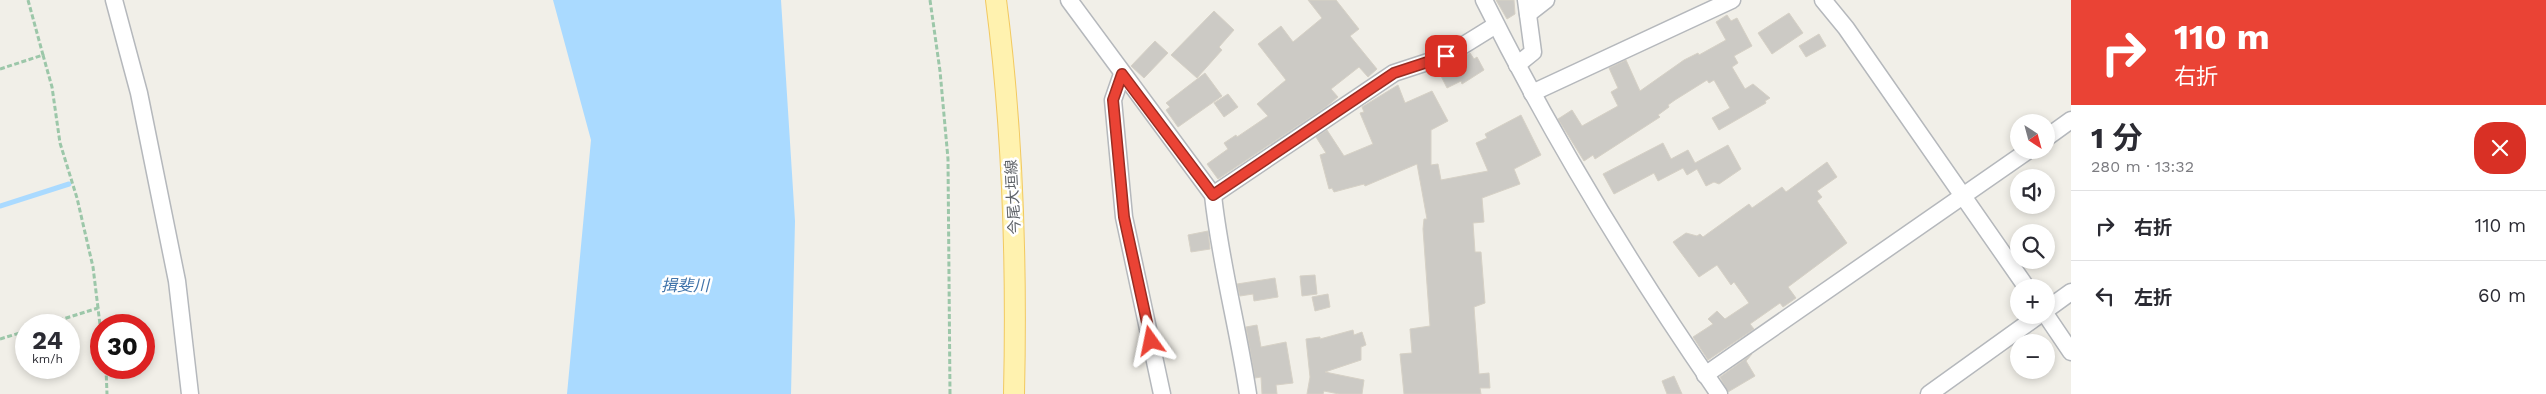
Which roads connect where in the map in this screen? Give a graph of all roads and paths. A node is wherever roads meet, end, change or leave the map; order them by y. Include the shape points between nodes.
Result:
1 (28, 0) edge
2 (114, 0) edge
3 (930, 0) edge
4 (996, 0) edge
5 (1069, 0) edge
6 (1484, 0) edge
7 (1546, 0) edge
8 (1732, 0) edge
9 (1823, 0) edge
10 (1527, 7) edge
11 (1496, 25) junction
12 (43, 55) junction
13 (1517, 66) junction
14 (0, 69) edge
15 (1122, 74) junction
16 (1532, 94) junction
17 (2071, 120) edge
18 (2055, 132) edge
19 (2016, 159) edge
20 (1213, 195) junction
21 (1965, 195) junction
22 (2021, 279) edge
23 (2071, 292) edge
24 (2055, 304) edge
25 (98, 308) junction
26 (79, 314) edge
27 (99, 314) edge
28 (2026, 324) edge
29 (2052, 324) edge
30 (15, 334) edge
31 (0, 339) edge
32 (2071, 352) edge
33 (1705, 375) junction
34 (106, 379) edge
35 (107, 394) edge
36 (190, 394) edge
37 (950, 394) edge
38 (1014, 394) edge
39 (1162, 394) edge
40 (1248, 394) edge
41 (1719, 394) edge
42 (1928, 394) edge

1 - 12 path
2 - 36 street via 138,93 177,281
3 - 37 path via 948,159
4 - 38 main road, 今尾大垣線 via 1016,230
5 - 15 street
6 - 11 street
7 - 10 street
8 - 16 street
9 - 21 street
10 - 13 street via 1533,52
11 - 13 street
11 - 20 street via 1446,56 1394,73
12 - 14 path
12 - 25 path via 52,87 60,143 93,267
13 - 16 street
15 - 20 street
15 - 39 street via 1113,100 1124,217
16 - 33 street via 1632,264
17 - 18 street
19 - 21 street
20 - 40 street via 1216,230
21 - 22 street
21 - 33 street
23 - 24 street
25 - 26 path
25 - 27 path
28 - 42 street
29 - 32 street
30 - 31 path
33 - 41 street
34 - 35 path

